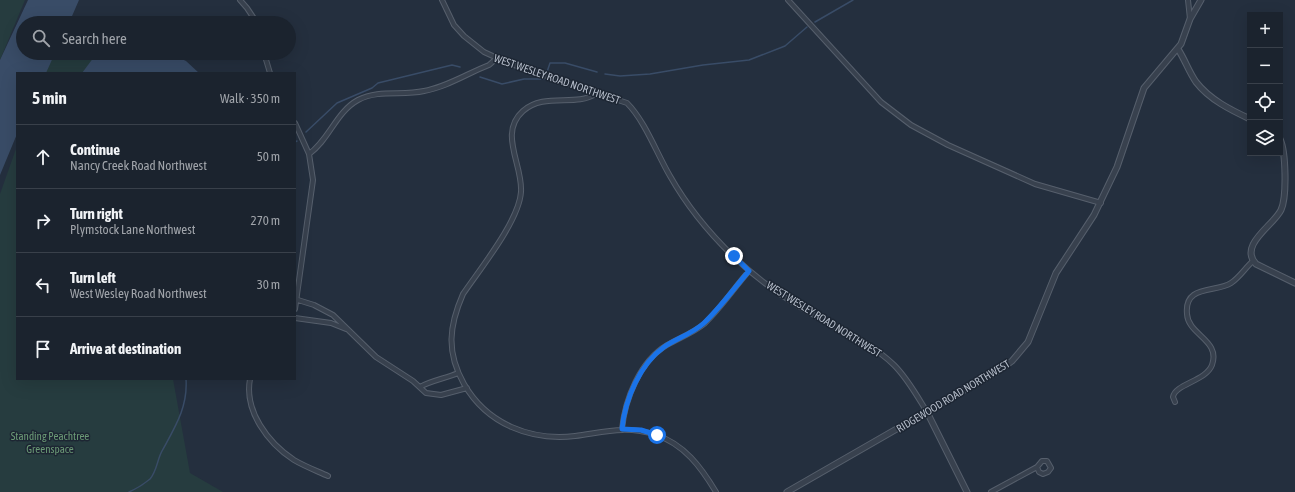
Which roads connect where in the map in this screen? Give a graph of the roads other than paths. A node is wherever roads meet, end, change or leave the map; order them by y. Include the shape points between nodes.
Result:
1 (240, 0) edge
2 (442, 0) edge
3 (788, 0) edge
4 (1188, 0) edge
5 (1201, 0) edge
6 (252, 16) edge
7 (1190, 19) junction
8 (1178, 49) junction
9 (497, 58) junction
10 (266, 60) edge
11 (270, 72) edge
12 (595, 94) junction
13 (1247, 118) edge
14 (296, 125) edge
15 (1283, 152) edge
16 (309, 154) junction
17 (1101, 203) junction
18 (1253, 261) junction
19 (749, 271) junction
20 (1295, 283) edge
21 (298, 300) junction
22 (296, 306) edge
23 (296, 318) edge
24 (346, 329) junction
25 (458, 373) junction
26 (250, 380) edge
27 (420, 388) junction
28 (467, 388) junction
29 (1175, 402) dead end
30 (927, 412) junction
31 (622, 429) junction
32 (1037, 467) dead end
33 (328, 476) dead end
34 (716, 492) edge
35 (787, 492) edge
36 (967, 492) edge
37 (992, 492) edge

1 - 6 street
2 - 9 street, WEST WESLEY ROAD NORTHWEST via 448,14 464,36 484,52
3 - 17 street via 881,102 911,125 948,145 1035,184
4 - 7 street
5 - 7 street, RIDGEWOOD ROAD NORTHWEST
7 - 8 street, RIDGEWOOD ROAD NORTHWEST
8 - 13 street via 1204,90 1222,105
8 - 17 street, RIDGEWOOD ROAD NORTHWEST via 1144,88 1124,152
9 - 12 street, WEST WESLEY ROAD NORTHWEST
9 - 16 street via 489,65 430,90 377,94 359,100 343,112
10 - 11 street
12 - 19 street, WEST WESLEY ROAD NORTHWEST via 621,100 631,108 670,177 690,206 719,242
12 - 25 street via 535,103 515,120 511,136 521,175 521,197 513,218 463,294 458,306 451,344 452,357
14 - 16 street
15 - 18 street via 1285,160 1282,206 1277,216 1255,240 1252,250
16 - 21 street via 313,171 313,189
17 - 30 street, RIDGEWOOD ROAD NORTHWEST via 1056,273 1033,332 1021,352 1001,369
18 - 20 street
18 - 29 street via 1231,283 1200,290 1188,302 1186,312 1189,322 1208,342 1213,354 1212,364 1204,376 1175,392
19 - 30 street, WEST WESLEY ROAD NORTHWEST via 793,303 849,333 881,354 907,380
19 - 31 street via 703,324 666,346 648,362 632,393
21 - 22 street
21 - 24 street via 326,311 339,320
23 - 24 street via 331,323
24 - 27 street via 382,362
25 - 27 street
25 - 28 street
26 - 33 street via 250,403 257,421 266,434 294,460
27 - 28 street via 426,393 441,395
28 - 31 street via 478,404 490,415 523,433 564,437
30 - 35 street, RIDGEWOOD ROAD NORTHWEST
30 - 36 street, WEST WESLEY ROAD NORTHWEST
31 - 34 street via 641,430 673,443 697,462
32 - 37 street

